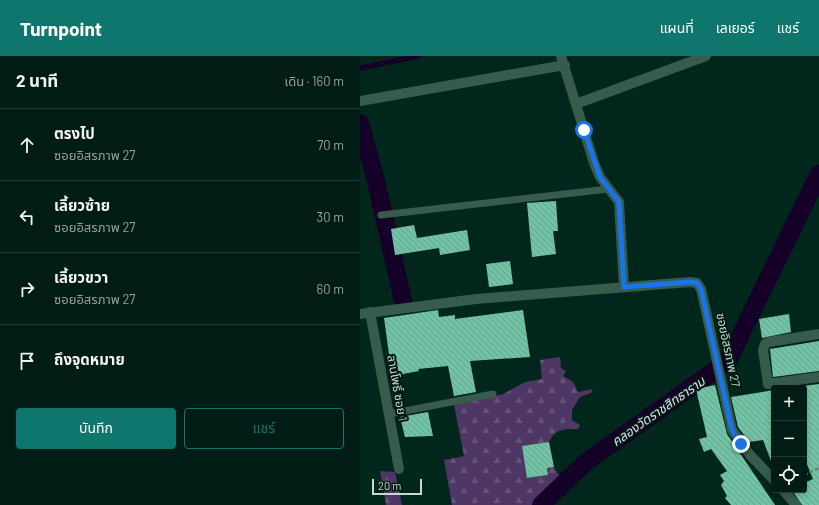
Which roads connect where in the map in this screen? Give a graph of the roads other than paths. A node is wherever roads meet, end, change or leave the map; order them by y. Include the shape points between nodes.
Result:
1 (706, 56) edge
2 (563, 60) edge
3 (360, 101) edge
4 (576, 104) junction
5 (608, 189) junction
6 (381, 216) dead end
7 (624, 287) junction
8 (365, 313) edge
9 (819, 334) edge
10 (819, 377) edge
11 (493, 394) dead end
12 (389, 414) junction
13 (399, 469) dead end
14 (771, 477) edge
15 (786, 493) edge
16 (796, 505) edge

1 - 4 street
2 - 3 street
2 - 4 street
4 - 5 street via 594,163
5 - 6 lane
5 - 7 street via 619,202 621,210
7 - 8 street, ซอยอิสรภาพ 27 via 476,299
7 - 14 street, ซอยอิสรภาพ 27 via 697,283 701,289 732,430 745,450
8 - 12 street, ลานโพธิ์ ซอย 1
9 - 10 street via 769,342 763,350 768,384
11 - 12 lane
12 - 13 street, ลานโพธิ์ ซอย 1
15 - 16 street

